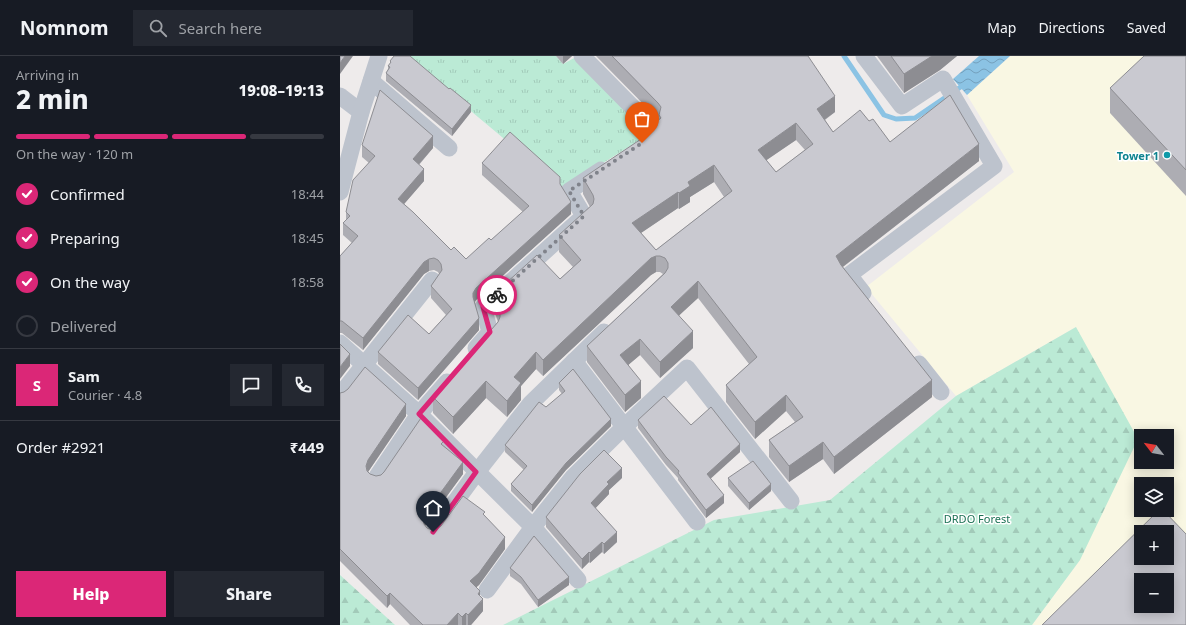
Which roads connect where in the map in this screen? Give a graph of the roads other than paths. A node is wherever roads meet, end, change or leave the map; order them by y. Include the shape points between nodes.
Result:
1 (379, 56) edge
2 (582, 56) edge
3 (864, 56) edge
4 (371, 81) junction
5 (340, 96) edge
6 (361, 112) junction
7 (651, 126) edge
8 (449, 148) dead end
9 (615, 161) edge
10 (340, 192) edge
11 (432, 280) dead end
12 (873, 306) edge
13 (613, 324) edge
14 (340, 343) edge
15 (907, 349) edge
16 (574, 361) junction
17 (364, 365) junction
18 (941, 392) dead end
19 (340, 395) edge
20 (419, 414) junction
21 (624, 427) junction
22 (476, 472) junction
23 (376, 478) edge
24 (791, 501) dead end
25 (697, 522) dead end
26 (533, 528) junction
27 (433, 532) edge
28 (578, 580) dead end
29 (487, 590) dead end

1 - 4 street
2 - 7 street
3 - 12 street via 902,106 943,79 994,166 849,275
4 - 6 street
4 - 8 street
5 - 6 street
6 - 10 street
9 - 20 street via 569,191 584,216 483,307 490,332
11 - 17 street
13 - 16 street
14 - 17 street
15 - 18 street
16 - 21 street
16 - 22 street via 532,404
17 - 19 street
17 - 20 street
20 - 22 street
20 - 23 street
21 - 24 street via 687,368
21 - 25 street
21 - 26 street via 573,477
22 - 26 street
22 - 27 street
26 - 28 street
26 - 29 street

